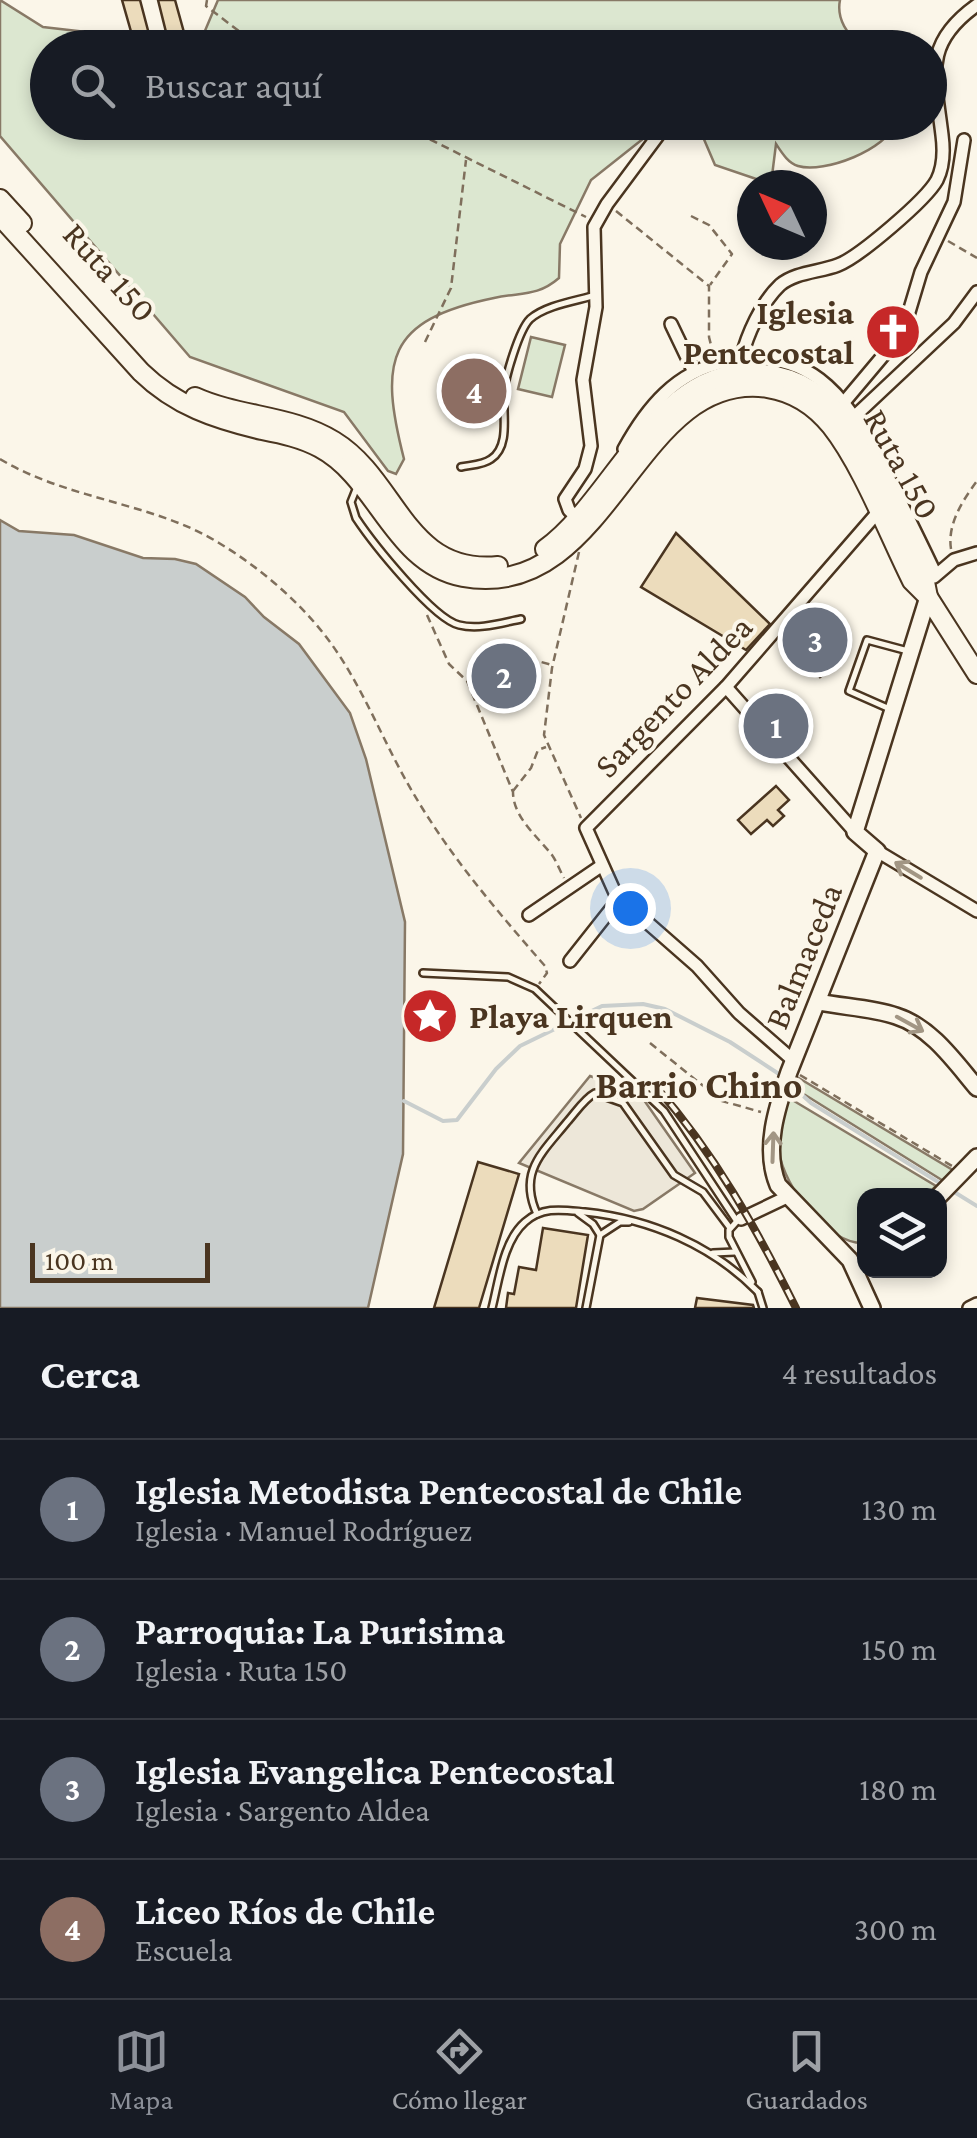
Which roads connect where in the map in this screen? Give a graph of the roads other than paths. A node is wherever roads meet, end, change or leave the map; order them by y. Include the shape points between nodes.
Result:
1 (977, 5) edge
2 (947, 34) edge
3 (655, 140) edge
4 (943, 140) edge
5 (964, 140) dead end
6 (0, 199) edge
7 (0, 216) edge
8 (977, 292) edge
9 (596, 295) junction
10 (671, 324) dead end
11 (740, 360) junction
12 (694, 372) junction
13 (846, 401) junction
14 (856, 416) junction
15 (460, 467) dead end
16 (612, 476) junction
17 (360, 483) junction
18 (878, 512) junction
19 (583, 523) junction
20 (977, 553) edge
21 (935, 573) junction
22 (928, 597) junction
23 (521, 619) dead end
24 (911, 651) junction
25 (977, 674) edge
26 (726, 687) junction
27 (893, 710) junction
28 (855, 832) junction
29 (877, 850) junction
30 (600, 866) junction
31 (620, 899) junction
32 (977, 911) edge
33 (528, 916) dead end
34 (570, 961) dead end
35 (423, 973) dead end
36 (819, 1002) junction
37 (791, 1067) junction
38 (977, 1088) edge
39 (977, 1157) edge
40 (946, 1188) edge
41 (787, 1198) junction
42 (572, 1211) junction
43 (537, 1214) junction
44 (738, 1219) junction
45 (637, 1221) junction
46 (730, 1228) junction
47 (600, 1235) junction
48 (705, 1250) junction
49 (735, 1252) junction
50 (857, 1257) edge
51 (863, 1278) edge
52 (758, 1292) junction
53 (977, 1304) edge
54 (492, 1308) edge
55 (586, 1308) edge
56 (763, 1308) edge
57 (872, 1308) edge
58 (969, 1308) edge

1 - 2 street
3 - 9 street via 596,222
4 - 11 street via 936,182 922,200 858,254 778,288
5 - 13 street via 957,190 920,272 904,332
6 - 19 main road, Ruta 150 via 167,380 206,402 334,440 438,554 476,566 517,562
7 - 17 main road, Ruta 150 via 161,390 212,417 320,448
8 - 14 street via 954,323
9 - 15 lane via 529,320 506,381 496,455
9 - 19 street via 584,380 591,446 565,499
10 - 12 street
11 - 12 street
11 - 13 street via 800,368
12 - 16 street via 651,407
13 - 14 street
14 - 21 street
16 - 19 main road, Ruta 150
16 - 22 main road, Ruta 150 via 660,416 708,382 746,373 800,384 829,404 854,435 923,572
17 - 19 main road, Ruta 150 via 418,555 465,578 533,568 555,556
17 - 23 lane via 350,502 356,518 447,621 482,627
18 - 19 main road, Ruta 150 via 820,413 786,392 745,387 683,415
18 - 22 main road, Ruta 150 via 912,580
18 - 26 street, Sargento Aldea
20 - 21 street
21 - 22 street
22 - 24 street
22 - 25 main road
24 - 27 street
24 - 27 lane via 867,640 849,692
26 - 28 street
26 - 30 street, Sargento Aldea via 586,828
27 - 28 street
28 - 29 street
32 -> 29 street
29 - 36 street, Balmaceda
30 - 31 street
30 - 33 street
31 - 34 street
31 - 37 street via 697,966
35 - 44 lane via 508,976 535,989 664,1112
36 - 37 street, Balmaceda
36 -> 38 street via 908,1021
41 -> 37 street, Balmaceda via 772,1162 776,1116
39 - 40 street
41 - 44 street
41 - 50 street
42 - 43 lane
42 - 45 lane
42 - 47 lane
43 - 46 lane via 530,1198 536,1160 595,1092 623,1104 674,1175 708,1196
43 - 54 lane via 518,1230 505,1256
44 - 46 lane
45 - 47 lane via 620,1222
45 - 48 lane
46 - 49 lane
47 - 55 lane
48 - 49 lane
48 - 52 lane
49 - 52 lane
51 - 57 street
52 - 56 lane
53 - 58 street

